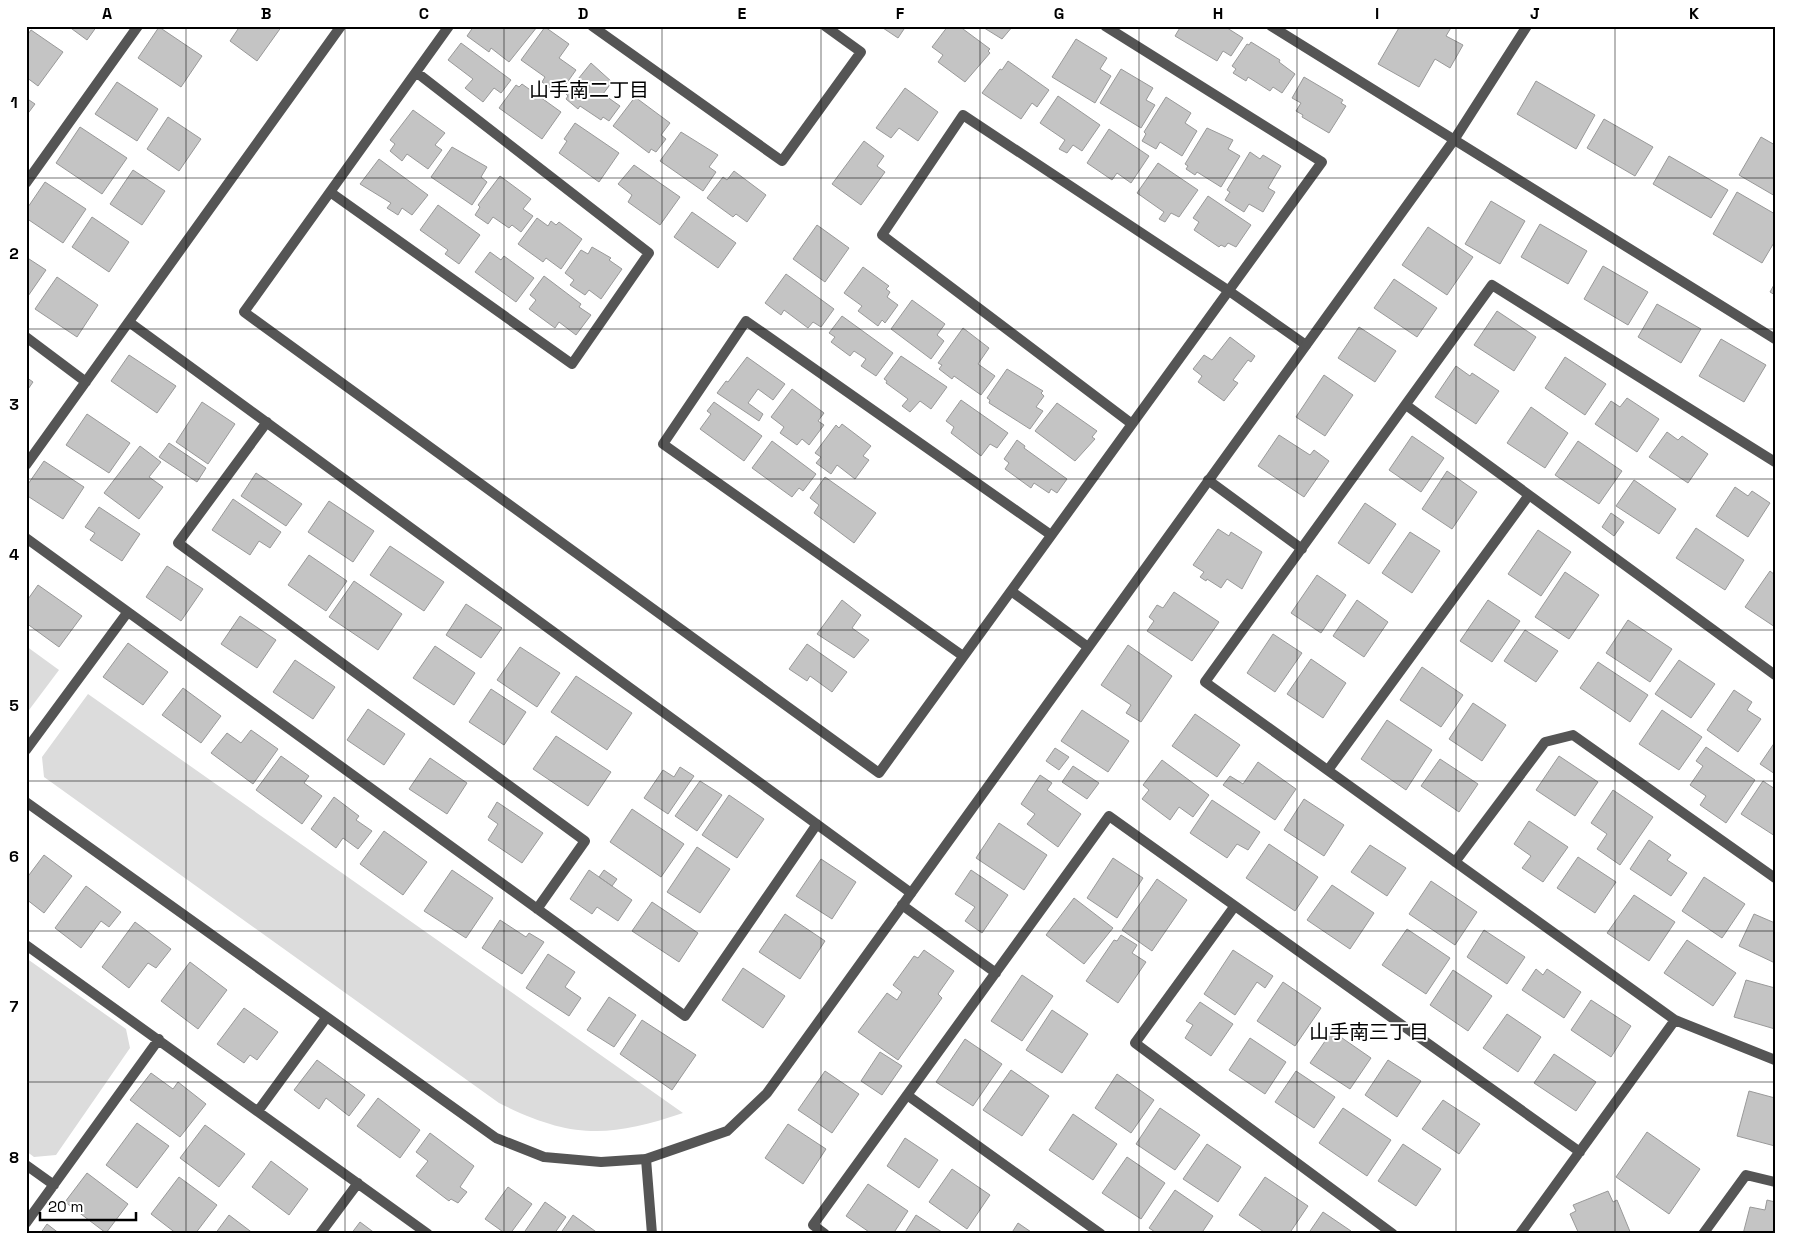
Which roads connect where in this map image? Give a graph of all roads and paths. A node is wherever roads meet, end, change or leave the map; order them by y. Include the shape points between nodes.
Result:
1 (138, 26) edge
2 (341, 26) edge
3 (450, 26) edge
4 (592, 26) edge
5 (826, 26) edge
6 (1105, 26) edge
7 (1271, 26) edge
8 (1527, 26) edge
9 (416, 72) junction
10 (1454, 140) junction
11 (26, 183) edge
12 (330, 192) junction
13 (1229, 290) junction
14 (129, 322) junction
15 (26, 337) edge
16 (1775, 339) edge
17 (1306, 346) junction
18 (86, 382) junction
19 (1406, 405) junction
20 (266, 422) junction
21 (1132, 424) junction
22 (1775, 462) edge
23 (26, 465) edge
24 (1208, 480) junction
25 (1528, 495) junction
26 (1052, 535) junction
27 (26, 538) edge
28 (1302, 549) junction
29 (1011, 591) junction
30 (127, 613) junction
31 (1088, 647) junction
32 (964, 656) junction
33 (1775, 675) edge
34 (26, 750) edge
35 (1328, 770) junction
36 (26, 802) edge
37 (817, 824) junction
38 (1455, 862) junction
39 (1775, 878) edge
40 (911, 893) junction
41 (902, 905) junction
42 (1234, 907) junction
43 (537, 909) junction
44 (26, 945) edge
45 (996, 973) junction
46 (326, 1018) junction
47 (1675, 1020) junction
48 (159, 1039) junction
49 (1775, 1060) edge
50 (907, 1095) junction
51 (258, 1111) junction
52 (1580, 1152) junction
53 (646, 1159) junction
54 (26, 1166) edge
55 (1775, 1182) edge
56 (358, 1183) junction
57 (54, 1185) junction
58 (26, 1223) edge
59 (320, 1234) edge
60 (428, 1234) edge
61 (652, 1234) edge
62 (825, 1234) edge
63 (1101, 1234) edge
64 (1393, 1234) edge
65 (1520, 1234) edge
66 (1703, 1234) edge

1 - 11 street
2 - 14 street
3 - 9 street
4 - 5 street via 782,162 862,52
6 - 13 street via 1322,162
7 - 10 street
8 - 10 street
9 - 12 street
9 - 12 street via 649,253 572,364
10 - 16 street
10 - 17 street
12 - 32 street via 244,312 252,318 879,773
13 - 17 street
13 - 21 street
13 - 21 street via 963,115 882,234
14 - 18 street
14 - 20 street
15 - 18 street
17 - 24 street
18 - 23 street
19 - 22 street via 1492,285
19 - 25 street
19 - 28 street
20 - 37 street
20 - 43 street via 178,543 585,841
21 - 26 street
24 - 28 street
24 - 31 street
25 - 33 street
25 - 35 street
26 - 29 street
26 - 32 street via 746,322 663,444
27 - 30 street
28 - 35 street via 1205,682
29 - 31 street
29 - 32 street
30 - 34 street
30 - 43 street
31 - 40 street
35 - 38 street
36 - 46 street
37 - 40 street
37 - 43 street via 685,1016
38 - 39 street via 1545,742 1573,735
38 - 47 street
40 - 41 street
41 - 45 street
41 - 53 street via 767,1093 727,1131
42 - 45 street via 1109,816
42 - 52 street
42 - 64 street via 1134,1043
44 - 48 street
45 - 50 street
46 - 51 street
46 - 53 street via 496,1138 544,1157 601,1162
47 - 49 street
47 - 52 street
48 - 51 street
48 - 57 street
50 - 62 street via 813,1225
50 - 63 street
51 - 56 street
52 - 65 street
53 - 61 street
54 - 57 street
55 - 66 street via 1746,1175
56 - 59 street
56 - 60 street
57 - 58 street

